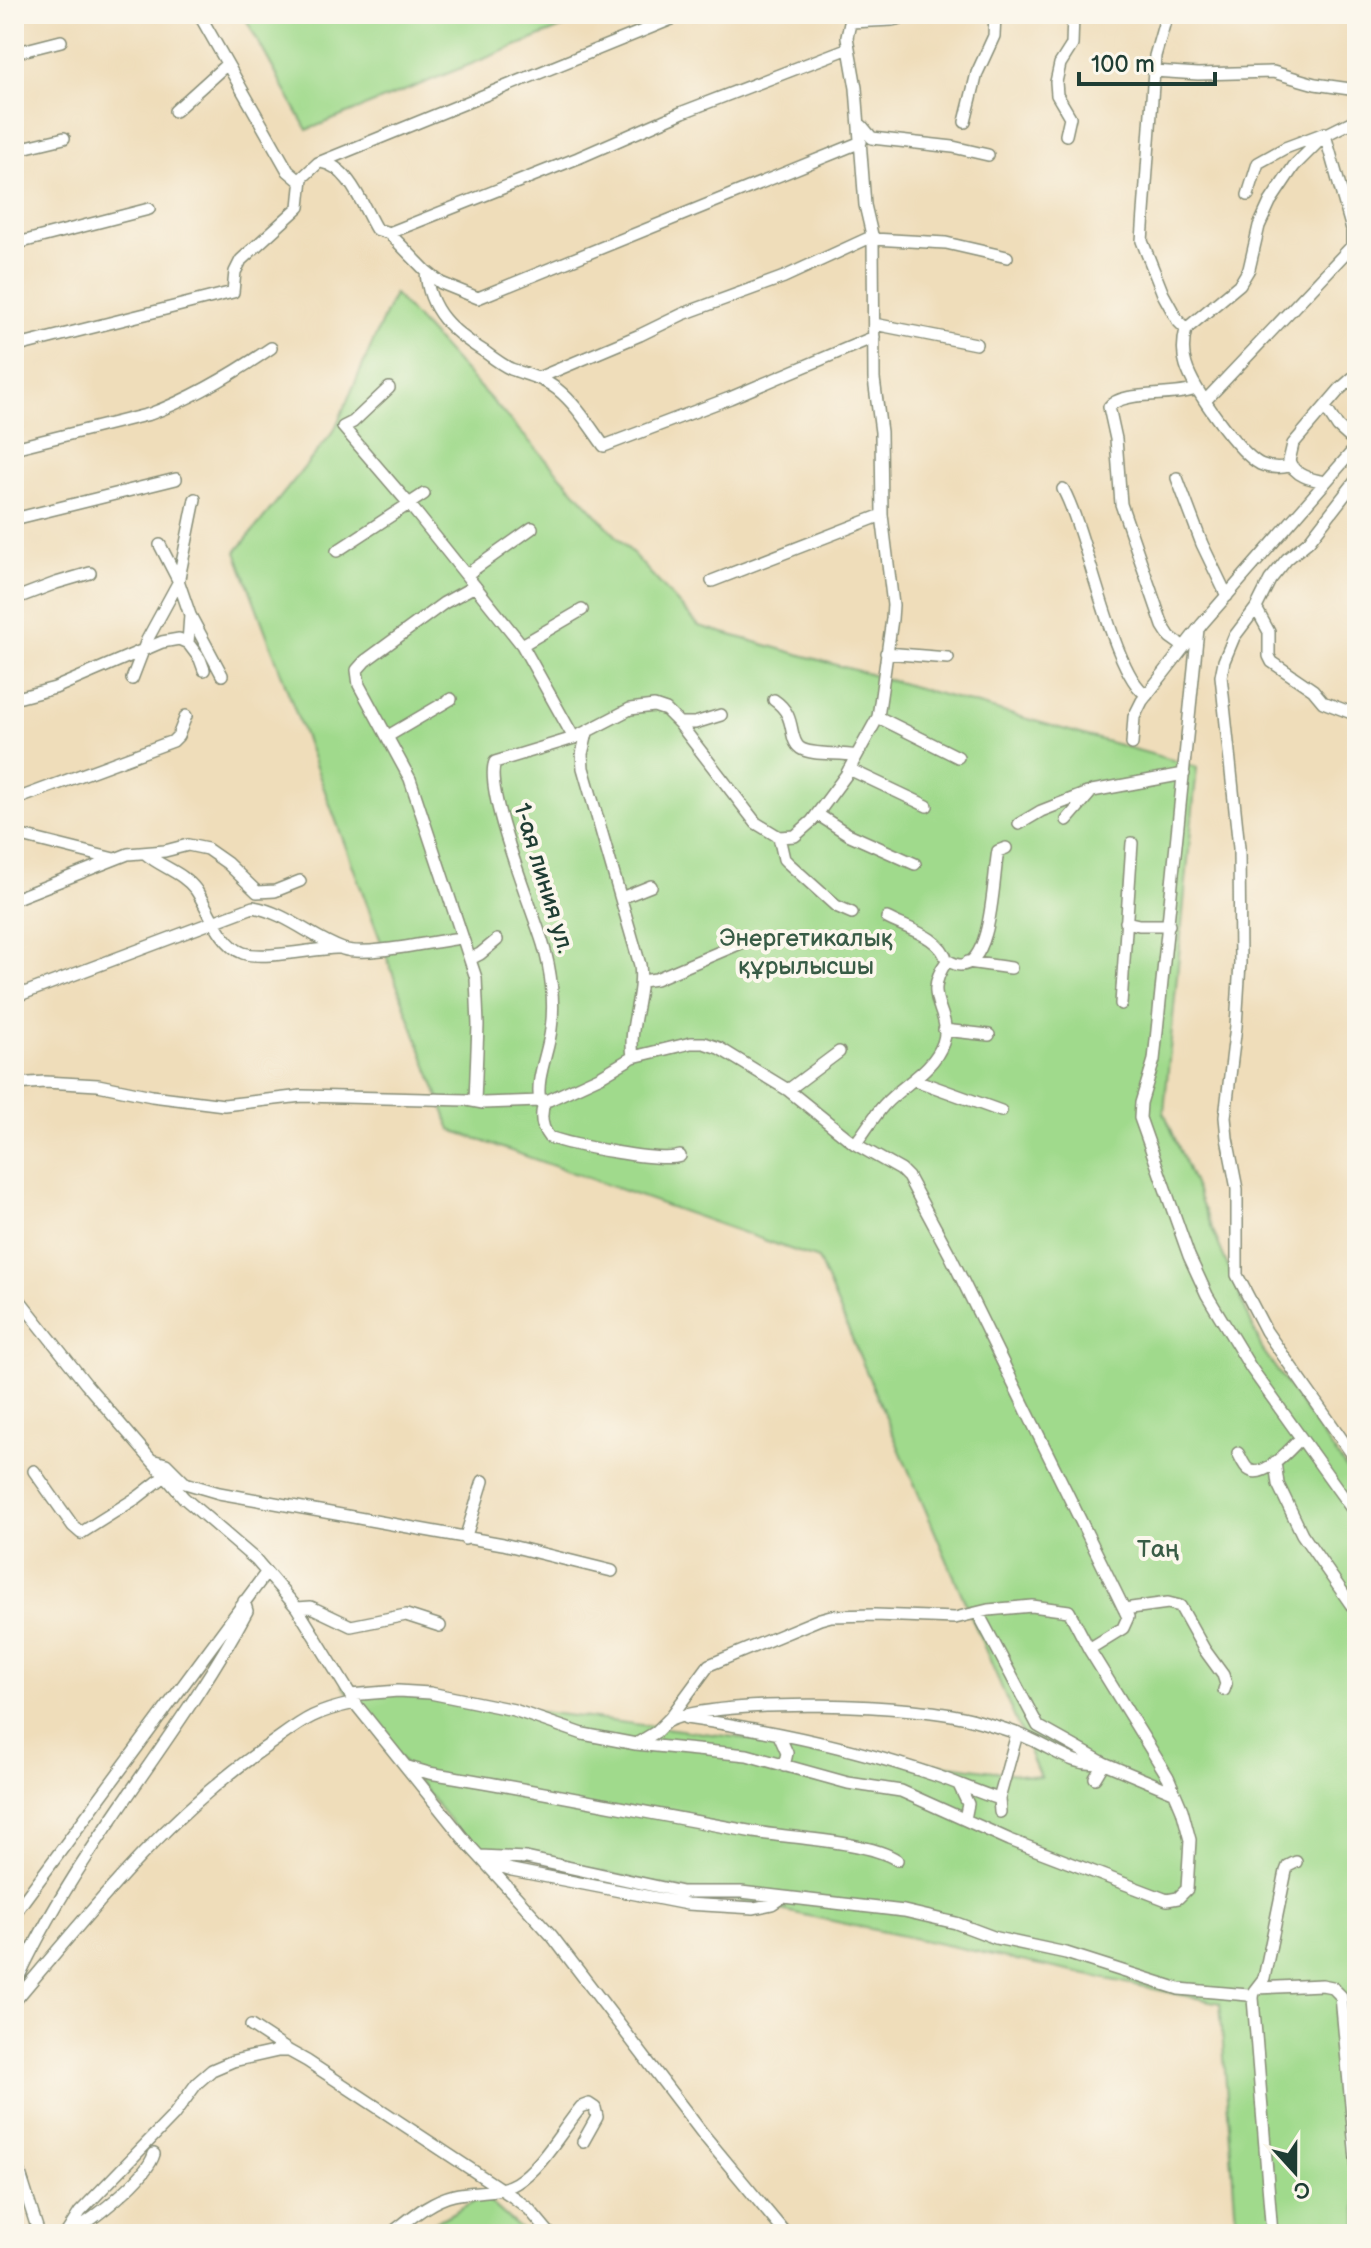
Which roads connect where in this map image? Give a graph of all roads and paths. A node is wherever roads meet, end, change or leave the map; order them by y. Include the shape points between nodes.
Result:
1 (199, 14) edge
2 (684, 14) edge
3 (920, 14) edge
4 (995, 14) edge
5 (1073, 14) edge
6 (1167, 14) edge
7 (851, 18) edge
8 (61, 41) dead end
9 (849, 48) junction
10 (14, 53) edge
11 (227, 64) junction
12 (1154, 71) junction
13 (1357, 90) edge
14 (175, 111) dead end
15 (1357, 119) edge
16 (860, 122) junction
17 (965, 122) dead end
18 (1329, 133) junction
19 (1066, 135) dead end
20 (64, 138) dead end
21 (861, 142) junction
22 (14, 150) edge
23 (988, 155) dead end
24 (321, 162) junction
25 (301, 182) junction
26 (1248, 195) dead end
27 (149, 209) dead end
28 (389, 233) junction
29 (873, 238) junction
30 (14, 244) edge
31 (1007, 257) dead end
32 (426, 271) junction
33 (874, 324) junction
34 (1186, 329) junction
35 (874, 337) junction
36 (976, 344) dead end
37 (14, 347) edge
38 (271, 348) dead end
39 (1357, 374) edge
40 (538, 378) junction
41 (389, 388) dead end
42 (1196, 389) junction
43 (1205, 401) junction
44 (1325, 407) junction
45 (1357, 445) edge
46 (14, 448) edge
47 (1290, 466) junction
48 (1177, 478) dead end
49 (176, 479) dead end
50 (1357, 479) edge
51 (1325, 482) junction
52 (1063, 489) dead end
53 (424, 494) dead end
54 (195, 499) dead end
55 (410, 505) junction
56 (882, 515) junction
57 (14, 519) edge
58 (532, 528) dead end
59 (160, 545) dead end
60 (337, 551) dead end
61 (90, 573) dead end
62 (466, 575) junction
63 (712, 581) dead end
64 (178, 583) junction
65 (475, 586) junction
66 (1227, 596) junction
67 (14, 599) edge
68 (1256, 608) junction
69 (582, 610) dead end
70 (190, 615) junction
71 (1198, 629) junction
72 (188, 643) junction
73 (522, 645) junction
74 (1184, 647) junction
75 (142, 649) junction
76 (886, 653) junction
77 (948, 658) dead end
78 (204, 670) dead end
79 (222, 675) dead end
80 (132, 679) dead end
81 (1147, 695) junction
82 (21, 697) dead end
83 (451, 699) dead end
84 (774, 700) dead end
85 (721, 715) dead end
86 (1357, 715) edge
87 (186, 716) dead end
88 (878, 717) junction
89 (679, 723) junction
90 (587, 733) junction
91 (388, 736) junction
92 (574, 738) junction
93 (1132, 744) dead end
94 (856, 756) junction
95 (958, 757) dead end
96 (849, 769) junction
97 (1184, 774) junction
98 (1087, 793) junction
99 (14, 800) edge
100 (927, 806) dead end
101 (817, 814) junction
102 (1067, 820) dead end
103 (1019, 824) dead end
104 (14, 834) edge
105 (779, 837) junction
106 (1132, 843) dead end
107 (1006, 848) dead end
108 (146, 854) junction
109 (114, 859) junction
110 (915, 864) dead end
111 (300, 881) dead end
112 (651, 886) dead end
113 (621, 898) junction
114 (14, 899) edge
115 (852, 913) dead end
116 (887, 918) dead end
117 (213, 921) junction
118 (1126, 922) junction
119 (1169, 925) junction
120 (462, 938) junction
121 (497, 940) dead end
122 (748, 940) dead end
123 (342, 948) junction
124 (470, 959) junction
125 (947, 961) junction
126 (968, 962) junction
127 (1011, 968) dead end
128 (642, 981) junction
129 (14, 997) edge
130 (1121, 1004) dead end
131 (944, 1030) junction
132 (989, 1035) dead end
133 (839, 1052) dead end
134 (633, 1057) junction
135 (915, 1080) junction
136 (14, 1084) edge
137 (788, 1090) junction
138 (475, 1101) junction
139 (543, 1101) junction
140 (1001, 1111) dead end
141 (855, 1144) junction
142 (680, 1156) dead end
143 (14, 1293) edge
144 (1300, 1439) junction
145 (1353, 1446) edge
146 (1238, 1453) dead end
147 (153, 1460) junction
148 (1357, 1461) edge
149 (1275, 1462) junction
150 (34, 1471) dead end
151 (165, 1476) junction
152 (483, 1481) dead end
153 (1357, 1516) edge
154 (465, 1539) junction
155 (612, 1571) dead end
156 (266, 1573) junction
157 (244, 1601) junction
158 (297, 1608) junction
159 (1124, 1609) junction
160 (978, 1613) junction
161 (1357, 1613) edge
162 (440, 1626) dead end
163 (1089, 1649) junction
164 (1224, 1690) dead end
165 (352, 1699) junction
166 (678, 1717) junction
167 (666, 1722) junction
168 (1017, 1734) junction
169 (779, 1735) junction
170 (636, 1744) junction
171 (1104, 1763) junction
172 (784, 1766) junction
173 (407, 1767) junction
174 (1095, 1778) dead end
175 (959, 1784) junction
176 (1173, 1792) junction
177 (965, 1819) junction
178 (480, 1858) junction
179 (897, 1860) dead end
180 (1296, 1862) dead end
181 (668, 1890) junction
182 (781, 1898) junction
183 (680, 1903) junction
184 (14, 1914) edge
185 (14, 1987) edge
186 (1255, 1993) junction
187 (14, 2002) edge
188 (251, 2026) dead end
189 (289, 2051) junction
190 (583, 2142) dead end
191 (154, 2154) dead end
192 (14, 2155) edge
193 (1357, 2170) edge
194 (499, 2188) junction
195 (1357, 2230) edge
196 (39, 2234) edge
197 (67, 2234) edge
198 (390, 2234) edge
199 (550, 2234) edge
200 (786, 2234) edge
201 (1272, 2234) edge
202 (1352, 2234) edge

1 - 11 street
2 - 24 street
3 - 7 street via 892,20
4 - 17 street via 994,36 977,73
5 - 19 street via 1072,45 1056,82 1070,117
6 - 12 street
7 - 9 street
8 - 10 street
9 - 16 street
9 - 28 street
11 - 14 street
11 - 25 street via 288,171
12 - 13 street via 1273,72
12 - 34 street via 1142,241 1163,294
15 - 18 street
16 - 21 street
16 - 23 street via 872,138
18 - 26 street via 1258,163
18 - 34 street via 1276,190 1240,284
18 - 43 street via 1352,246
20 - 22 street
21 - 29 street
21 - 32 street via 478,298
24 - 25 street
24 - 28 street via 336,167 376,229
25 - 37 street via 299,207 241,260 233,292
27 - 30 street
28 - 32 street
29 - 31 street via 946,243
29 - 33 street
29 - 40 street
32 - 40 street via 436,311 454,331 509,368
33 - 35 street
33 - 36 street
34 - 42 street via 1184,362
35 - 40 street via 604,446 565,396
35 - 56 street
38 - 46 street via 172,406
39 - 44 street
41 - 55 street via 343,427
42 - 43 street
42 - 74 street via 1122,398 1109,407 1121,504 1163,626
43 - 47 street via 1254,460 1271,467
44 - 45 street
44 - 47 street via 1293,444
45 - 51 street
47 - 51 street via 1304,477
48 - 66 street
49 - 57 street
50 - 68 street via 1309,541 1270,580
51 - 66 street
52 - 81 street via 1124,663 1135,687
53 - 55 street
54 - 64 street
55 - 60 street
55 - 62 street
56 - 63 street
56 - 76 street via 893,605
58 - 62 street
59 - 64 street
61 - 67 street
62 - 65 street
64 - 70 street
64 - 75 street
65 - 73 street
65 - 91 street via 444,603 357,670 359,685
66 - 71 street
68 - 86 street via 1269,632 1272,662 1323,702
68 - 145 street via 1234,637 1221,676 1239,848 1240,963 1225,1117 1237,1189 1237,1275 1266,1331
69 - 73 street
70 - 72 street
70 - 79 street
71 - 74 street
71 - 97 street
72 - 75 street via 179,639
72 - 78 street
73 - 92 street
74 - 81 street
75 - 80 street
75 - 82 street via 55,688
76 - 77 street
76 - 88 street
81 - 93 street via 1134,717
83 - 91 street
84 - 94 street via 787,711 797,746
85 - 89 street
87 - 99 street via 173,741
88 - 94 street
88 - 95 street
89 - 90 street via 660,707 640,706
89 - 105 street via 744,809
90 - 92 street
90 - 113 street via 583,768
91 - 120 street via 410,779
92 - 139 street, 1-ая линия ул. via 495,762 493,771 550,977 552,1028 539,1085
94 - 96 street
96 - 100 street
96 - 101 street
97 - 98 street
97 - 119 street
98 - 102 street
98 - 103 street
101 - 105 street via 795,836
101 - 110 street
104 - 109 street
105 - 115 street via 784,859 836,906
106 - 118 street
107 - 126 street via 998,851 982,944
108 - 109 street
108 - 111 street via 198,845 257,892
108 - 117 street via 191,885
109 - 114 street
112 - 113 street
113 - 128 street
116 - 125 street via 940,946
117 - 123 street via 246,908 267,910
117 - 123 street via 246,955
117 - 129 street
118 - 119 street
118 - 130 street
119 - 144 street via 1154,1060 1140,1118 1207,1295
120 - 123 street via 362,952
120 - 124 street
121 - 124 street
122 - 128 street
124 - 138 street via 478,1000
125 - 126 street
125 - 131 street via 935,983
126 - 127 street
128 - 134 street
131 - 132 street
131 - 135 street via 940,1048
133 - 137 street
134 - 137 street via 704,1043
134 - 139 street
135 - 140 street
135 - 141 street via 884,1104
136 - 138 street via 98,1085 224,1105 302,1096
137 - 141 street
138 - 139 street
139 - 142 street, 1-ая линия ул. via 541,1119 549,1137 648,1157
141 - 159 street via 908,1177
143 - 147 street
144 - 149 street
144 - 153 street
145 - 148 street
146 - 149 street via 1254,1472
147 - 151 street
147 - 154 street via 194,1487
149 - 161 street via 1278,1484 1302,1534
150 - 151 street via 81,1533
151 - 156 street
152 - 154 street
154 - 155 street
156 - 157 street
156 - 158 street
157 - 184 street
157 - 185 street via 247,1611 235,1633 175,1731 73,1875
158 - 162 street via 311,1607 351,1626 406,1615
158 - 165 street
159 - 163 street via 1126,1625
159 - 164 street via 1180,1606 1223,1675
160 - 163 street via 1065,1609
160 - 167 street via 955,1618 820,1619 709,1665
160 - 171 street via 1038,1726
163 - 176 street
165 - 170 street via 398,1691 430,1693
165 - 173 street
165 - 187 street via 312,1714 216,1784 132,1863
166 - 167 street
166 - 168 street via 760,1707 848,1706 964,1716
166 - 169 street
167 - 170 street
168 - 171 street via 1080,1763
168 - 175 street via 999,1805
169 - 172 street via 787,1753
169 - 175 street
170 - 172 street via 731,1752
171 - 174 street
171 - 176 street
172 - 177 street via 901,1791
173 - 178 street
173 - 179 street via 862,1848
175 - 177 street via 968,1804
176 - 177 street via 1190,1840 1187,1889 1172,1899
178 - 181 street via 526,1858
178 - 183 street via 512,1870
178 - 200 street via 546,1928
180 - 186 street via 1286,1871 1264,1978
181 - 182 street
181 - 183 street
182 - 183 street via 754,1908
182 - 186 street via 926,1916 1179,1989
186 - 193 street via 1322,1985 1341,1996
186 - 201 street
188 - 189 street
189 - 194 street
189 - 197 street via 233,2061 205,2075 80,2212
190 - 194 street via 597,2117 589,2104 524,2177
191 - 197 street via 110,2204
192 - 196 street
194 - 198 street via 427,2205
194 - 199 street via 529,2209
195 - 202 street

